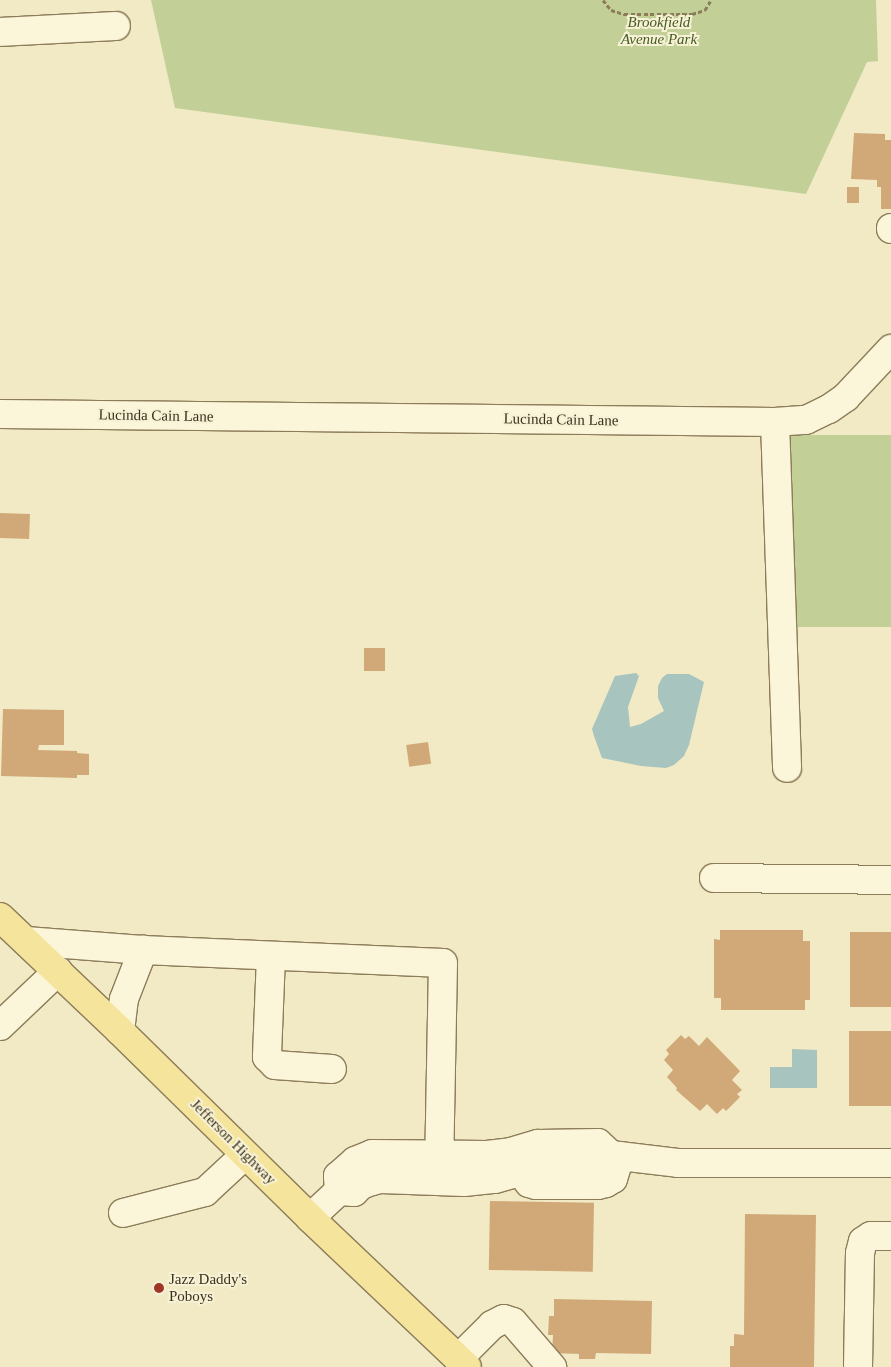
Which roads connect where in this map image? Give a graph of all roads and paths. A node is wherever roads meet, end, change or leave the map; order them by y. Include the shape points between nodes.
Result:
1 (603, 0) edge
2 (711, 0) edge
3 (116, 26) dead end
4 (0, 32) edge
5 (891, 349) edge
6 (0, 414) edge
7 (775, 422) junction
8 (787, 768) dead end
9 (714, 878) dead end
10 (891, 880) edge
11 (0, 916) edge
12 (26, 942) junction
13 (143, 950) junction
14 (270, 956) junction
15 (58, 971) junction
16 (0, 1026) edge
17 (120, 1031) junction
18 (332, 1069) dead end
19 (245, 1154) junction
20 (441, 1154) junction
21 (615, 1155) junction
22 (891, 1163) edge
23 (439, 1181) junction
24 (339, 1191) junction
25 (123, 1213) dead end
26 (310, 1218) junction
27 (891, 1236) edge
28 (463, 1363) edge
29 (552, 1367) edge
30 (858, 1367) edge

1 - 2 path via 611,10 624,14 692,14 705,10
3 - 4 street
5 - 7 street, Lucinda Cain Lane via 846,397 829,409 806,420
6 - 7 street, Lucinda Cain Lane
7 - 8 street
9 - 10 street
11 - 12 main road, Jefferson Highway
12 - 13 street
12 - 15 main road, Jefferson Highway
13 - 14 street
13 - 17 street via 124,999
14 - 18 street via 267,1057 275,1065
14 - 20 street via 443,963
15 - 16 street
15 - 17 main road, Jefferson Highway
17 - 19 main road, Jefferson Highway
19 - 25 street via 206,1192
19 - 26 main road, Jefferson Highway
20 - 21 street via 487,1155 538,1144 598,1143
20 - 23 street
20 - 24 street via 372,1154 355,1161 338,1176
21 - 22 street via 678,1163
21 - 23 street via 600,1164 544,1165 495,1179
23 - 24 street via 381,1180 361,1185 354,1192
24 - 26 street
26 - 28 main road, Jefferson Highway
27 - 30 street via 871,1236 863,1241 860,1252
28 - 29 street via 492,1325 504,1319 513,1322

